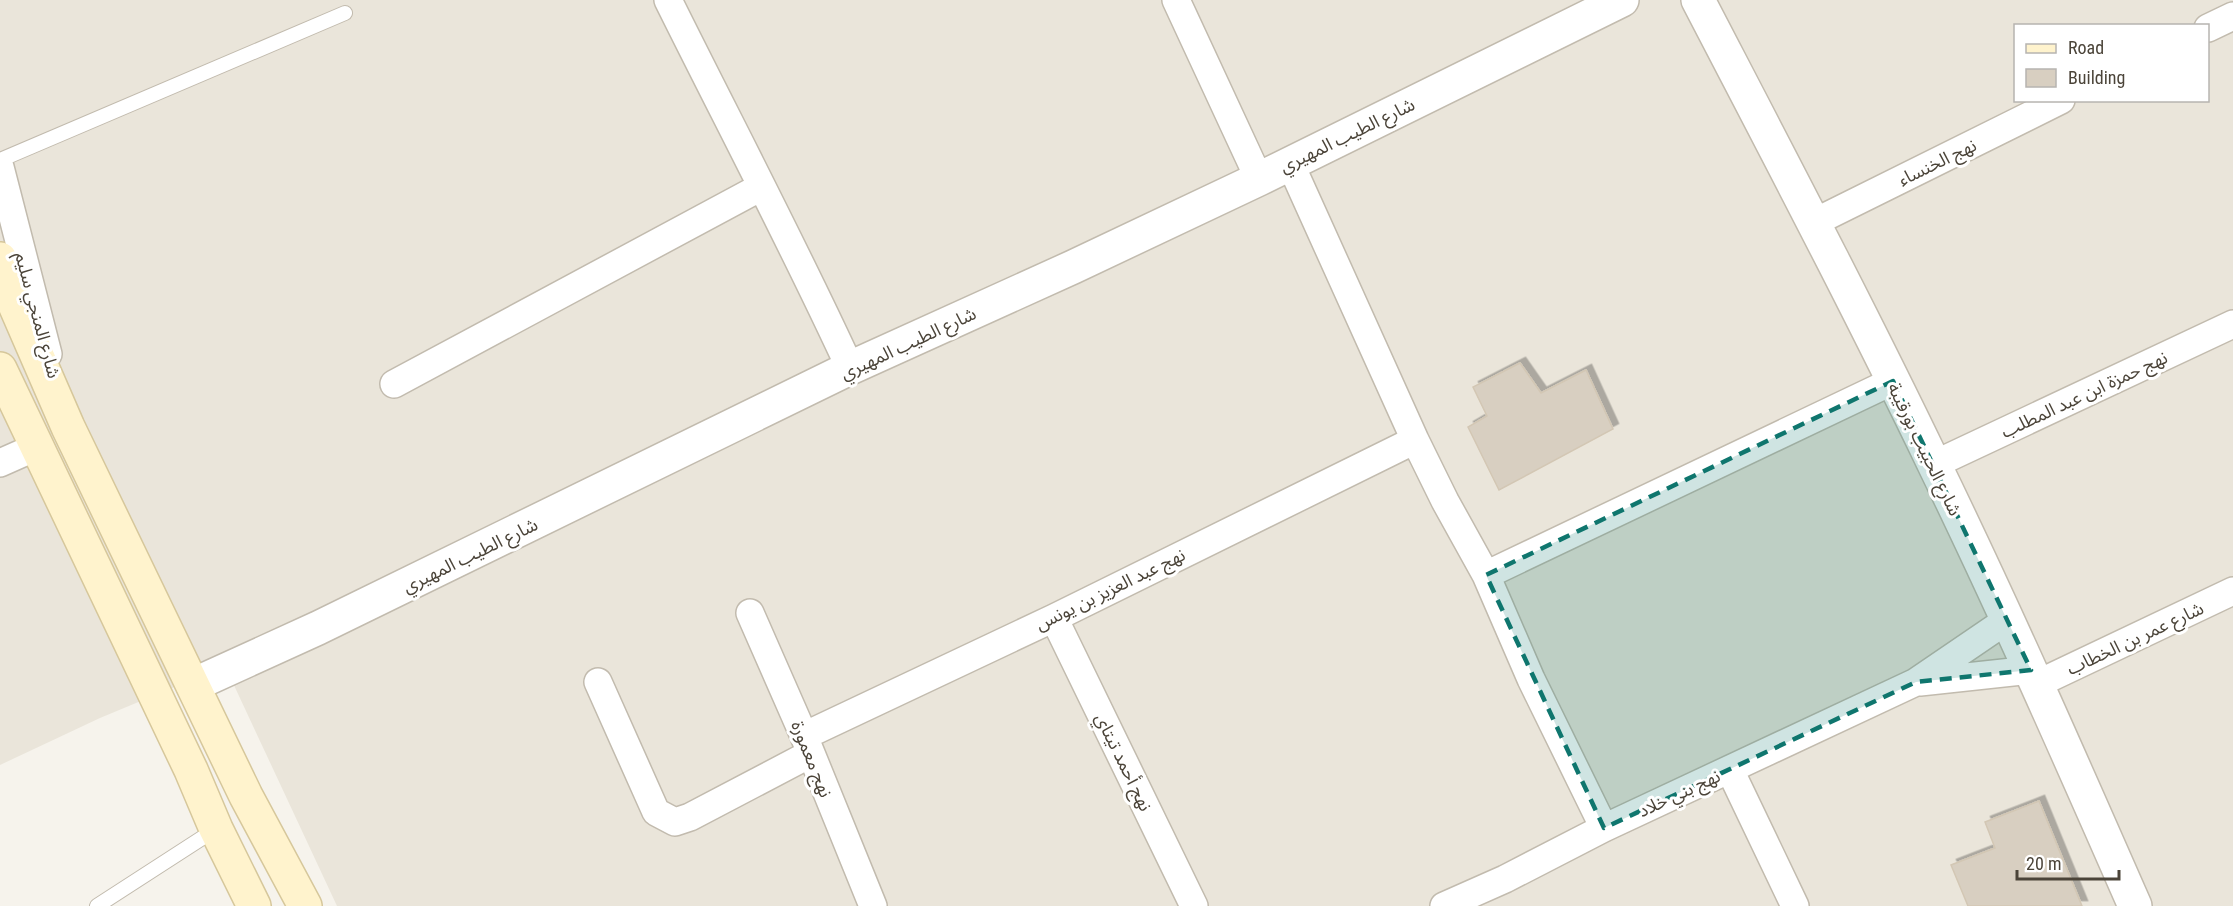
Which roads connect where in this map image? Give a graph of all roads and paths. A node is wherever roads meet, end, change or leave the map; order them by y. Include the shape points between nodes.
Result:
1 (668, 0) edge
2 (1176, 0) edge
3 (1622, 0) edge
4 (1698, 0) edge
5 (345, 13) dead end
6 (2233, 16) edge
7 (2209, 28) edge
8 (2057, 102) edge
9 (0, 160) edge
10 (1290, 163) junction
11 (0, 167) edge
12 (1258, 179) junction
13 (761, 187) junction
14 (1813, 223) junction
15 (0, 259) edge
16 (2233, 324) edge
17 (850, 368) junction
18 (0, 369) edge
19 (1893, 381) junction
20 (394, 384) dead end
21 (68, 427) junction
22 (1415, 440) junction
23 (36, 447) junction
24 (0, 463) edge
25 (1935, 465) junction
26 (1486, 575) junction
27 (2233, 591) edge
28 (750, 613) dead end
29 (1054, 618) junction
30 (2007, 620) junction
31 (2034, 677) junction
32 (598, 682) dead end
33 (1916, 682) junction
34 (193, 685) junction
35 (807, 745) junction
36 (1730, 770) junction
37 (1604, 828) junction
38 (216, 829) junction
39 (97, 906) edge
40 (254, 906) edge
41 (305, 906) edge
42 (873, 906) edge
43 (1194, 906) edge
44 (1444, 906) edge
45 (1795, 906) edge
46 (2135, 906) edge

1 - 13 street
2 - 12 street
3 - 10 street, شارع الطيب المهيري
4 - 14 street, شارع الحبيب بورقيبة
5 - 9 lane
6 - 7 street
8 - 14 street, نهج الخنساء
10 - 12 street, شارع الطيب المهيري
10 - 22 street
11 - 21 street, شارع المنجي سليم
12 - 17 street, شارع الطيب المهيري
13 - 17 street
13 - 20 street
14 - 19 street, شارع الحبيب بورقيبة
15 - 21 main road via 15,305
16 - 25 street, نهج حمزة ابن عبد المطلب
17 - 34 street, شارع الطيب المهيري
18 - 23 main road
19 - 25 street, شارع الحبيب بورقيبة
19 - 26 street
21 - 34 main road
22 - 26 street
22 - 29 street, نهج عبد العزيز بن يونس
23 - 24 street
23 - 38 main road
25 - 30 street, شارع الحبيب بورقيبة
26 - 37 street via 1531,679
27 - 31 street, شارع عمر بن الخطاب
28 - 35 street, نهج معمورة
29 - 35 street, نهج عبد العزيز بن يونس
29 - 43 street, نهج أحمد تيتاي
30 - 31 street, شارع الحبيب بورقيبة
30 - 33 street, نهج بني خلاد
31 - 33 street, نهج بني خلاد
31 - 46 street, شارع الحبيب بورقيبة
32 - 35 street, نهج عبد العزيز بن يونس via 656,812 675,822 690,817
33 - 36 street, نهج بني خلاد
34 - 41 main road
35 - 42 street, نهج معمورة
36 - 37 street, نهج بني خلاد
36 - 45 street
37 - 44 street, نهج بني خلاد
38 - 39 lane
38 - 40 main road

